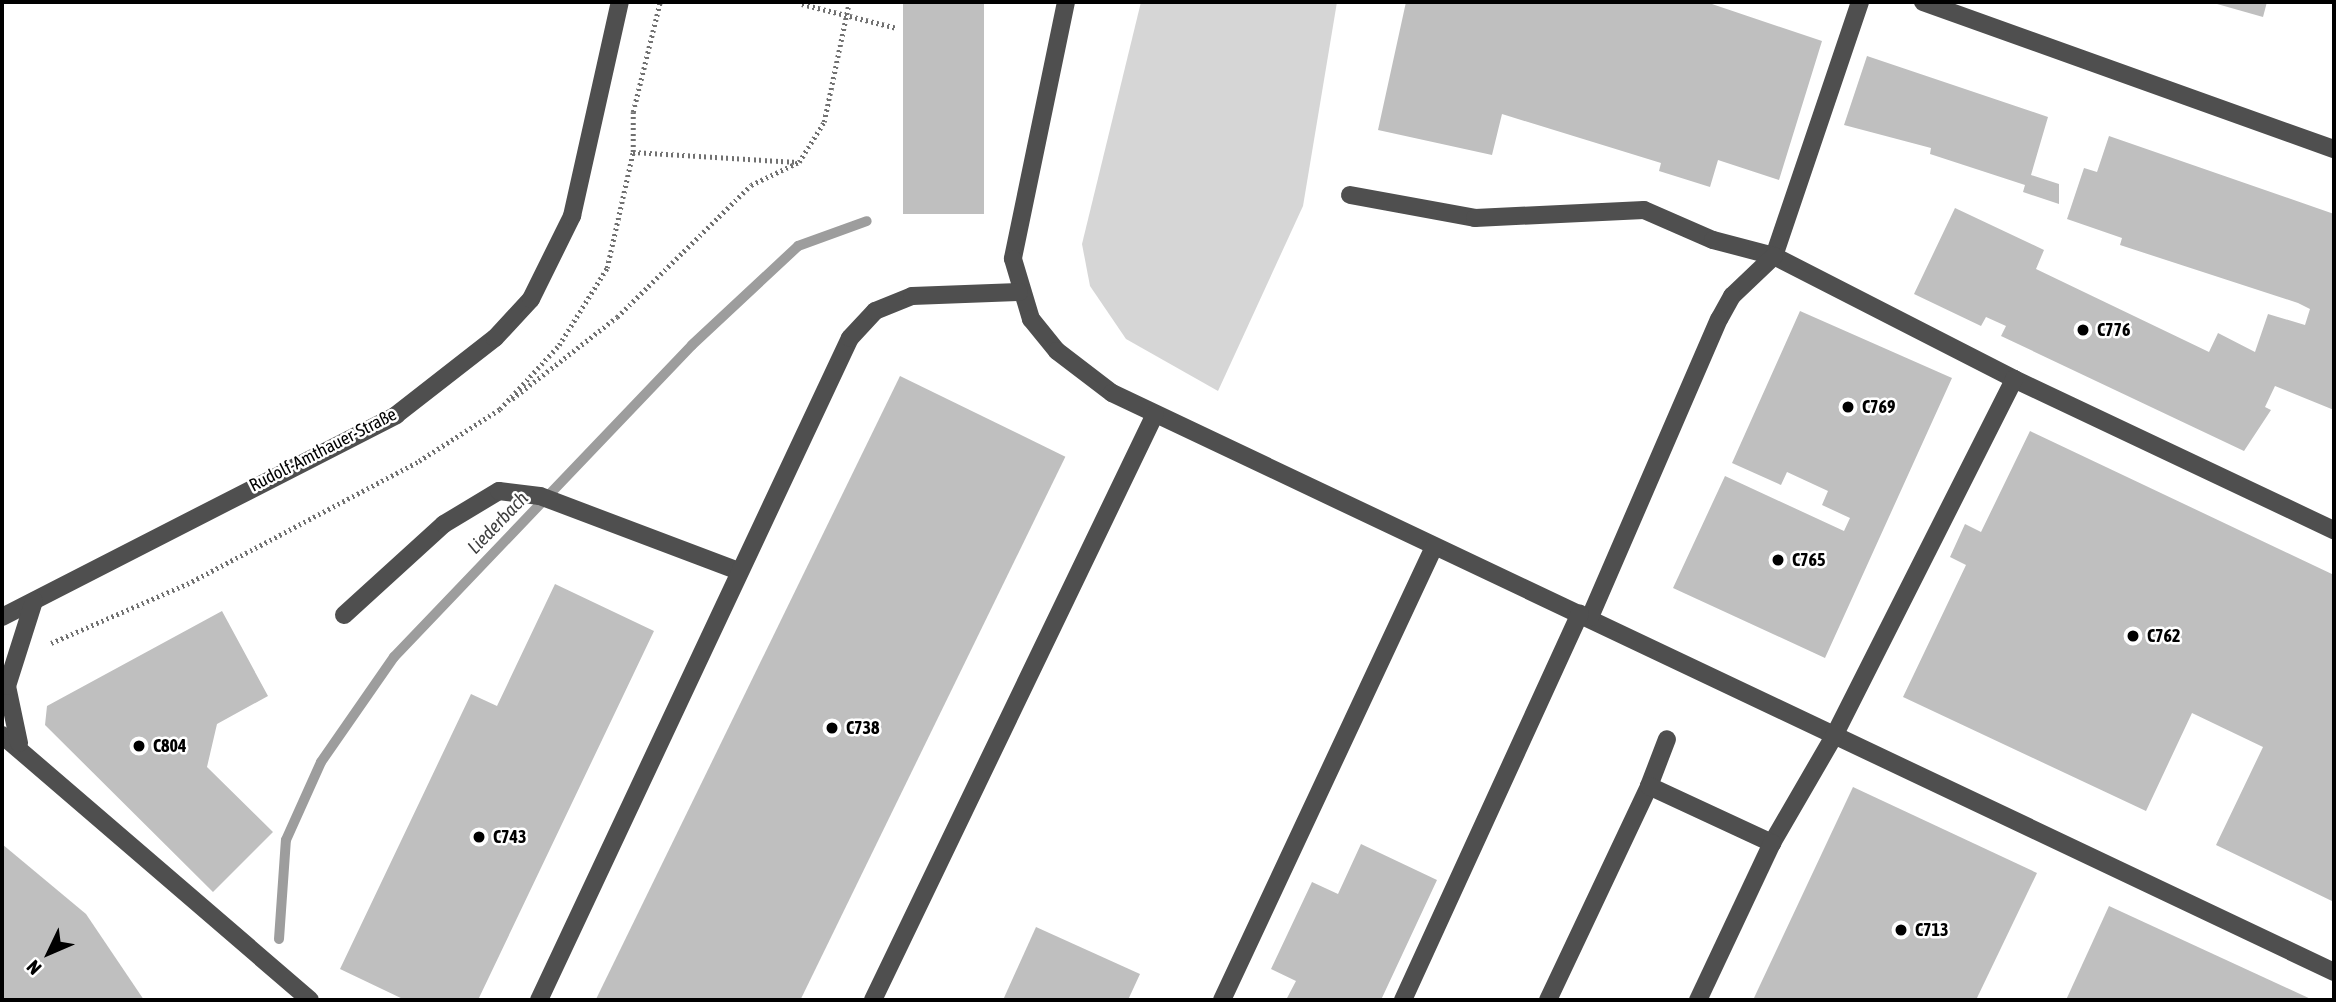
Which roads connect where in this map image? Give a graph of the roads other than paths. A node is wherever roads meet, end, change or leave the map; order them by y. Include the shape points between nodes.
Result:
1 (620, 2) edge
2 (1066, 2) edge
3 (1860, 2) edge
4 (1923, 2) edge
5 (2334, 149) edge
6 (1350, 195) dead end
7 (1774, 256) junction
8 (1019, 292) junction
9 (2014, 379) junction
10 (1155, 414) junction
11 (2334, 530) edge
12 (1434, 547) junction
13 (738, 571) junction
14 (34, 601) junction
15 (344, 615) dead end
16 (1585, 616) junction
17 (2, 617) edge
18 (2, 736) edge
19 (1834, 736) junction
20 (1667, 739) dead end
21 (19, 743) junction
22 (1649, 786) junction
23 (1772, 843) junction
24 (2334, 972) edge
25 (310, 1000) edge
26 (539, 1000) edge
27 (873, 1000) edge
28 (1222, 1000) edge
29 (1403, 1000) edge
30 (1548, 1000) edge
31 (1698, 1000) edge

1 - 14 street, Rudolf-Amthauer-Straße via 587,167 558,251 531,299 495,338 396,415
2 - 8 street via 1013,259
3 - 7 street
4 - 5 street
6 - 7 street via 1475,218 1644,210 1713,240
7 - 9 street
7 - 16 street via 1732,296 1719,319
8 - 10 street via 1057,351 1112,393
8 - 13 street via 912,296 876,311 831,370
9 - 11 street
9 - 19 street
10 - 12 street
10 - 27 street
12 - 16 street
12 - 28 street
13 - 15 street via 525,491 499,491 453,517
13 - 26 street
14 - 17 street, Rudolf-Amthauer-Straße
14 - 21 street via 7,686
16 - 19 street
16 - 29 street
18 - 21 street
19 - 23 street
19 - 24 street
20 - 22 street
21 - 25 street via 213,923
22 - 23 street
22 - 30 street
23 - 31 street

